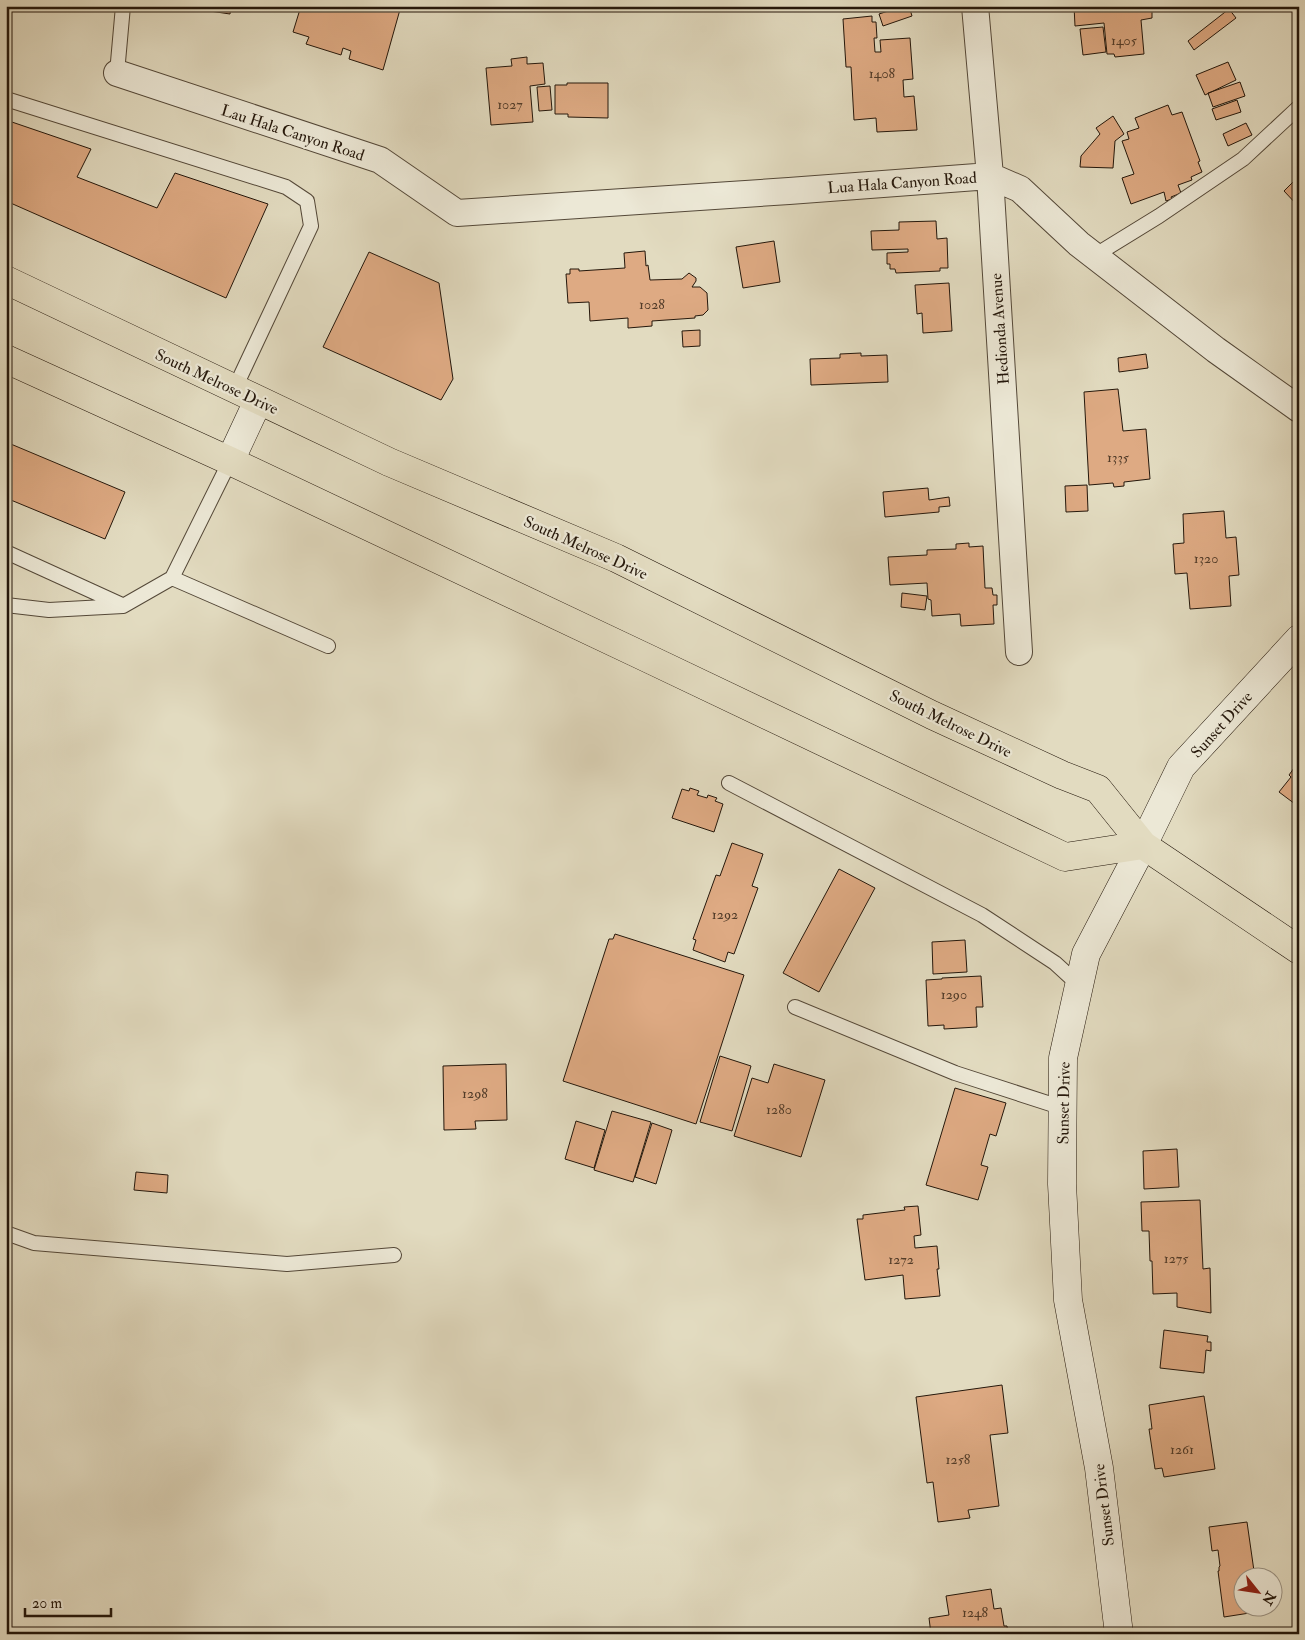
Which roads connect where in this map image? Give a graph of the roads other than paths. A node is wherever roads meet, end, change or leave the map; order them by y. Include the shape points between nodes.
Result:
1 (123, 6) edge
2 (974, 6) edge
3 (118, 73) joint
4 (6, 98) edge
5 (1299, 107) edge
6 (990, 176) junction
7 (458, 213) joint
8 (1094, 256) junction
9 (6, 280) edge
10 (6, 359) edge
11 (246, 395) junction
12 (1299, 409) edge
13 (230, 462) junction
14 (6, 552) edge
15 (172, 578) junction
16 (6, 605) edge
17 (123, 606) junction
18 (1299, 639) edge
19 (328, 646) dead end
20 (1019, 652) dead end
21 (729, 783) dead end
22 (1143, 845) junction
23 (1299, 950) edge
24 (1079, 985) junction
25 (795, 1007) dead end
26 (1063, 1108) junction
27 (6, 1233) edge
28 (394, 1255) dead end
29 (1119, 1634) edge

1 - 3 lane
2 - 6 street, Hedionda Avenue
3 - 7 street, Lau Hala Canyon Road via 380,160
4 - 11 lane via 286,187 307,201 311,226
5 - 8 lane via 1243,159
6 - 7 street, Lua Hala Canyon Road
6 - 8 street, Lua Hala Canyon Road via 1020,189
6 - 20 street, Hedionda Avenue
8 - 12 street, Lua Hala Canyon Road
9 - 11 main road, South Melrose Drive
10 - 13 main road
11 - 13 main road
11 - 22 main road, South Melrose Drive via 389,462 616,558 923,710 1062,776 1098,789
13 - 15 lane
13 - 22 main road via 1065,857
14 - 17 lane
15 - 17 lane
15 - 19 lane
16 - 17 lane via 49,610
18 - 22 main road, Sunset Drive via 1182,767
21 - 24 lane via 982,915 1056,963
22 - 23 main road, South Melrose Drive
22 - 24 main road, Sunset Drive via 1086,954
24 - 26 main road, Sunset Drive via 1063,1058
25 - 26 lane via 955,1073
26 - 29 main road, Sunset Drive via 1062,1184 1068,1300 1100,1468
27 - 28 lane via 34,1243 287,1264

